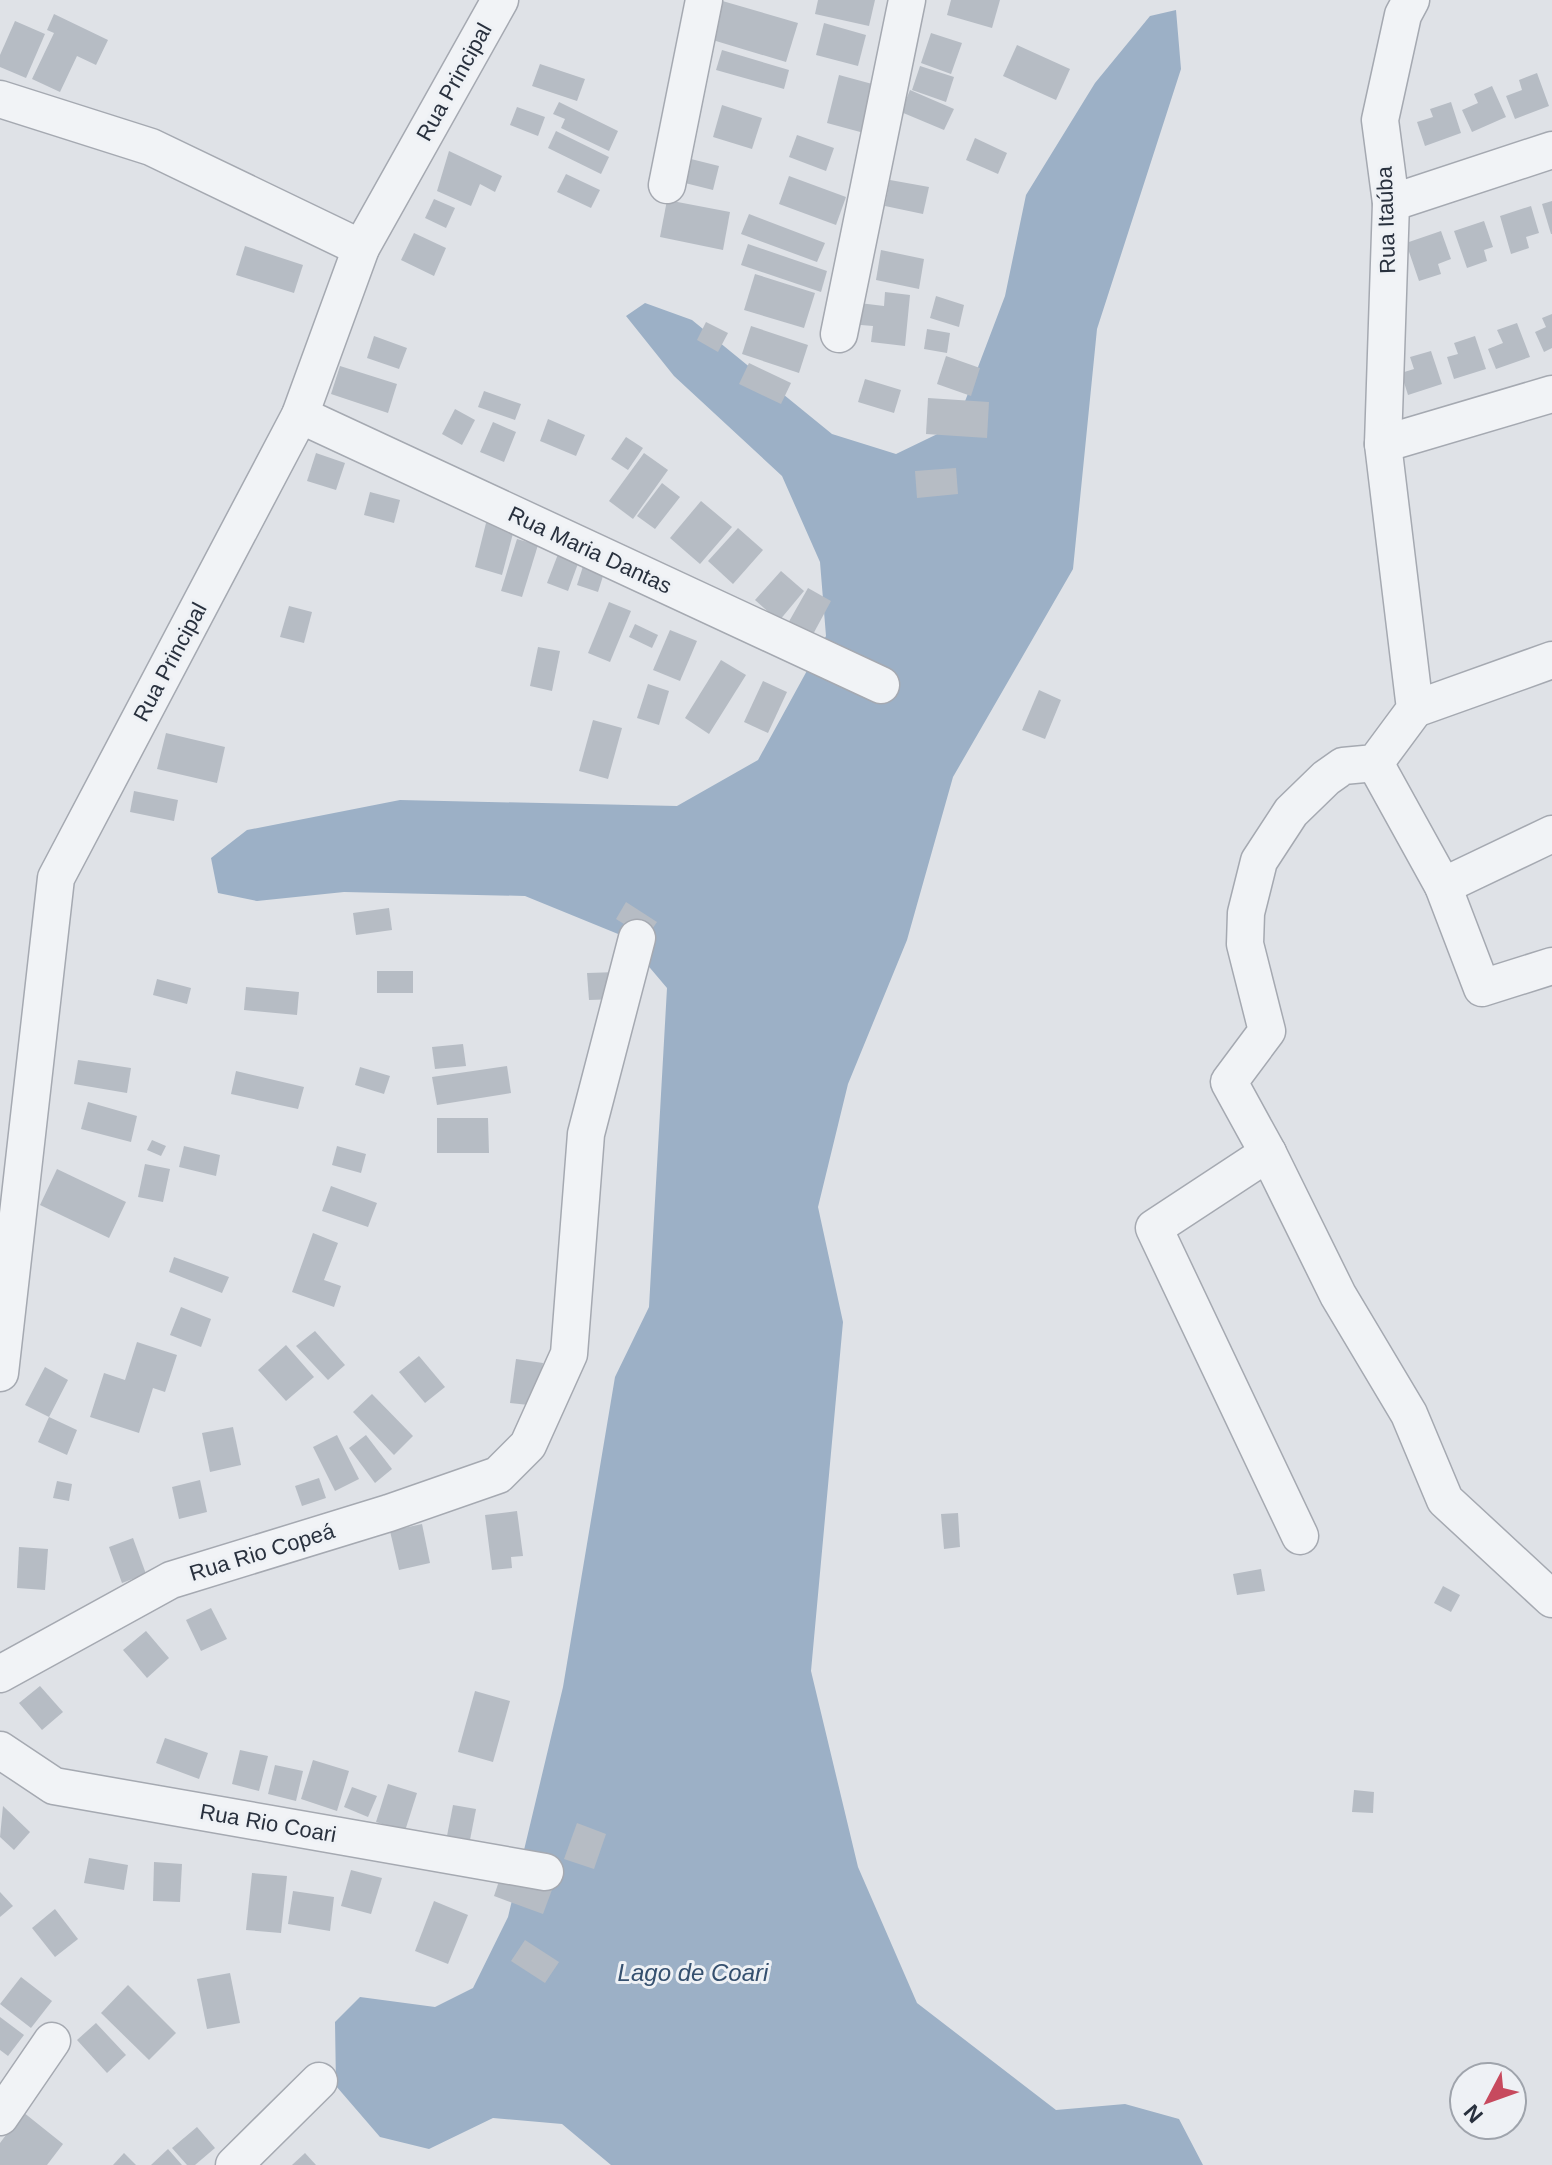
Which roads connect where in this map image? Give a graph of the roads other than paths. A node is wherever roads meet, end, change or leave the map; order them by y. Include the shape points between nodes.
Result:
1 (500, 0) edge
2 (704, 0) edge
3 (907, 0) edge
4 (1411, 0) edge
5 (0, 99) edge
6 (1552, 150) edge
7 (667, 185) dead end
8 (1391, 203) junction
9 (361, 248) junction
10 (839, 334) dead end
11 (1552, 394) edge
12 (300, 415) junction
13 (1383, 444) junction
14 (1552, 660) edge
15 (881, 685) dead end
16 (1415, 709) junction
17 (1375, 763) junction
18 (1552, 834) edge
19 (1443, 886) junction
20 (637, 938) dead end
21 (1552, 966) edge
22 (1268, 1153) junction
23 (0, 1373) edge
24 (1300, 1536) dead end
25 (1552, 1599) edge
26 (0, 1674) edge
27 (0, 1750) edge
28 (545, 1872) dead end
29 (52, 2041) dead end
30 (319, 2081) dead end
31 (0, 2117) edge
32 (234, 2165) edge

1 - 9 street, Rua Principal
2 - 7 street
3 - 10 street
4 - 8 street, Rua Itaúba via 1380,120
5 - 9 street via 151,147
6 - 8 street
8 - 13 street, Rua Itaúba
9 - 12 street, Rua Principal
11 - 13 street
12 - 15 street, Rua Maria Dantas
12 - 23 street, Rua Principal via 56,878
13 - 16 street, Rua Itaúba
14 - 16 street
16 - 17 street
17 - 19 street
17 - 22 street via 1343,766 1326,778 1291,812 1259,861 1246,913 1245,944 1267,1031 1229,1082
18 - 19 street
19 - 21 street via 1482,988
20 - 26 street, Rua Rio Copeá via 586,1134 569,1354 528,1445 498,1475 171,1580
22 - 24 street via 1154,1228
22 - 25 street via 1338,1295 1409,1414 1445,1500
27 - 28 street, Rua Rio Coari via 54,1786
29 - 31 street
30 - 32 street

